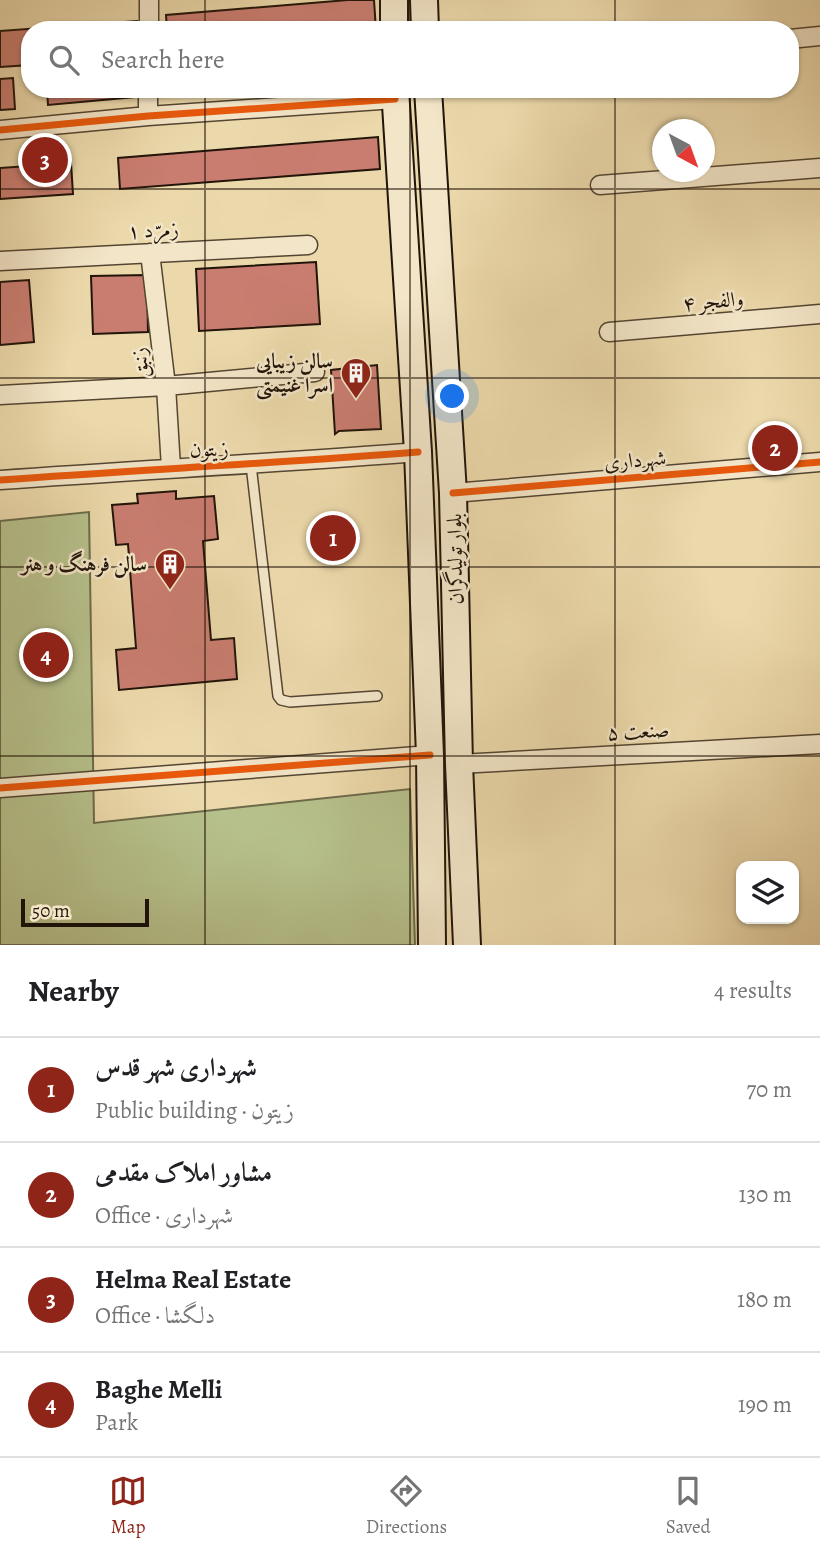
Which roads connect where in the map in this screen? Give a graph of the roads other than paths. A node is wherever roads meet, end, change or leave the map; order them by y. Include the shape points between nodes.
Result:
1 (149, 0) edge
2 (394, 0) edge
3 (424, 0) edge
4 (149, 21) edge
5 (394, 21) edge
6 (425, 21) edge
7 (820, 36) edge
8 (799, 37) edge
9 (148, 98) edge
10 (350, 98) edge
11 (395, 98) edge
12 (429, 98) edge
13 (148, 116) junction
14 (0, 130) edge
15 (820, 168) edge
16 (600, 185) dead end
17 (308, 245) dead end
18 (150, 253) junction
19 (0, 261) edge
20 (820, 314) edge
21 (609, 332) dead end
22 (315, 372) dead end
23 (166, 386) junction
24 (0, 395) edge
25 (418, 452) junction
26 (820, 462) edge
27 (251, 465) junction
28 (171, 468) junction
29 (0, 480) edge
30 (453, 493) junction
31 (377, 696) dead end
32 (820, 744) edge
33 (430, 755) junction
34 (459, 764) junction
35 (0, 788) edge
36 (432, 945) edge
37 (467, 945) edge

1 - 4 street
2 - 5 main road
3 - 6 main road
7 - 8 street
9 - 13 street
10 - 13 street
11 - 25 main road, بلوار تولیدگران
12 - 30 main road, بلوار تولیدگران
13 - 14 street
15 - 16 street
17 - 18 street, زمرّد ۱
18 - 19 street, زمرّد ۱
18 - 23 street, زنبق
20 - 21 street, والفجر ۴
22 - 23 street
23 - 24 street
23 - 28 street, زنبق
25 - 27 street, زیتون
25 - 33 main road, بلوار تولیدگران
26 - 30 street, شهرداری
27 - 28 street, زیتون
27 - 31 lane via 278,696 290,702
28 - 29 street, زیتون
30 - 34 main road, بلوار تولیدگران
32 - 34 street, صنعت ۵
33 - 35 street
33 - 36 main road, بلوار تولیدگران
34 - 37 main road, بلوار تولیدگران

